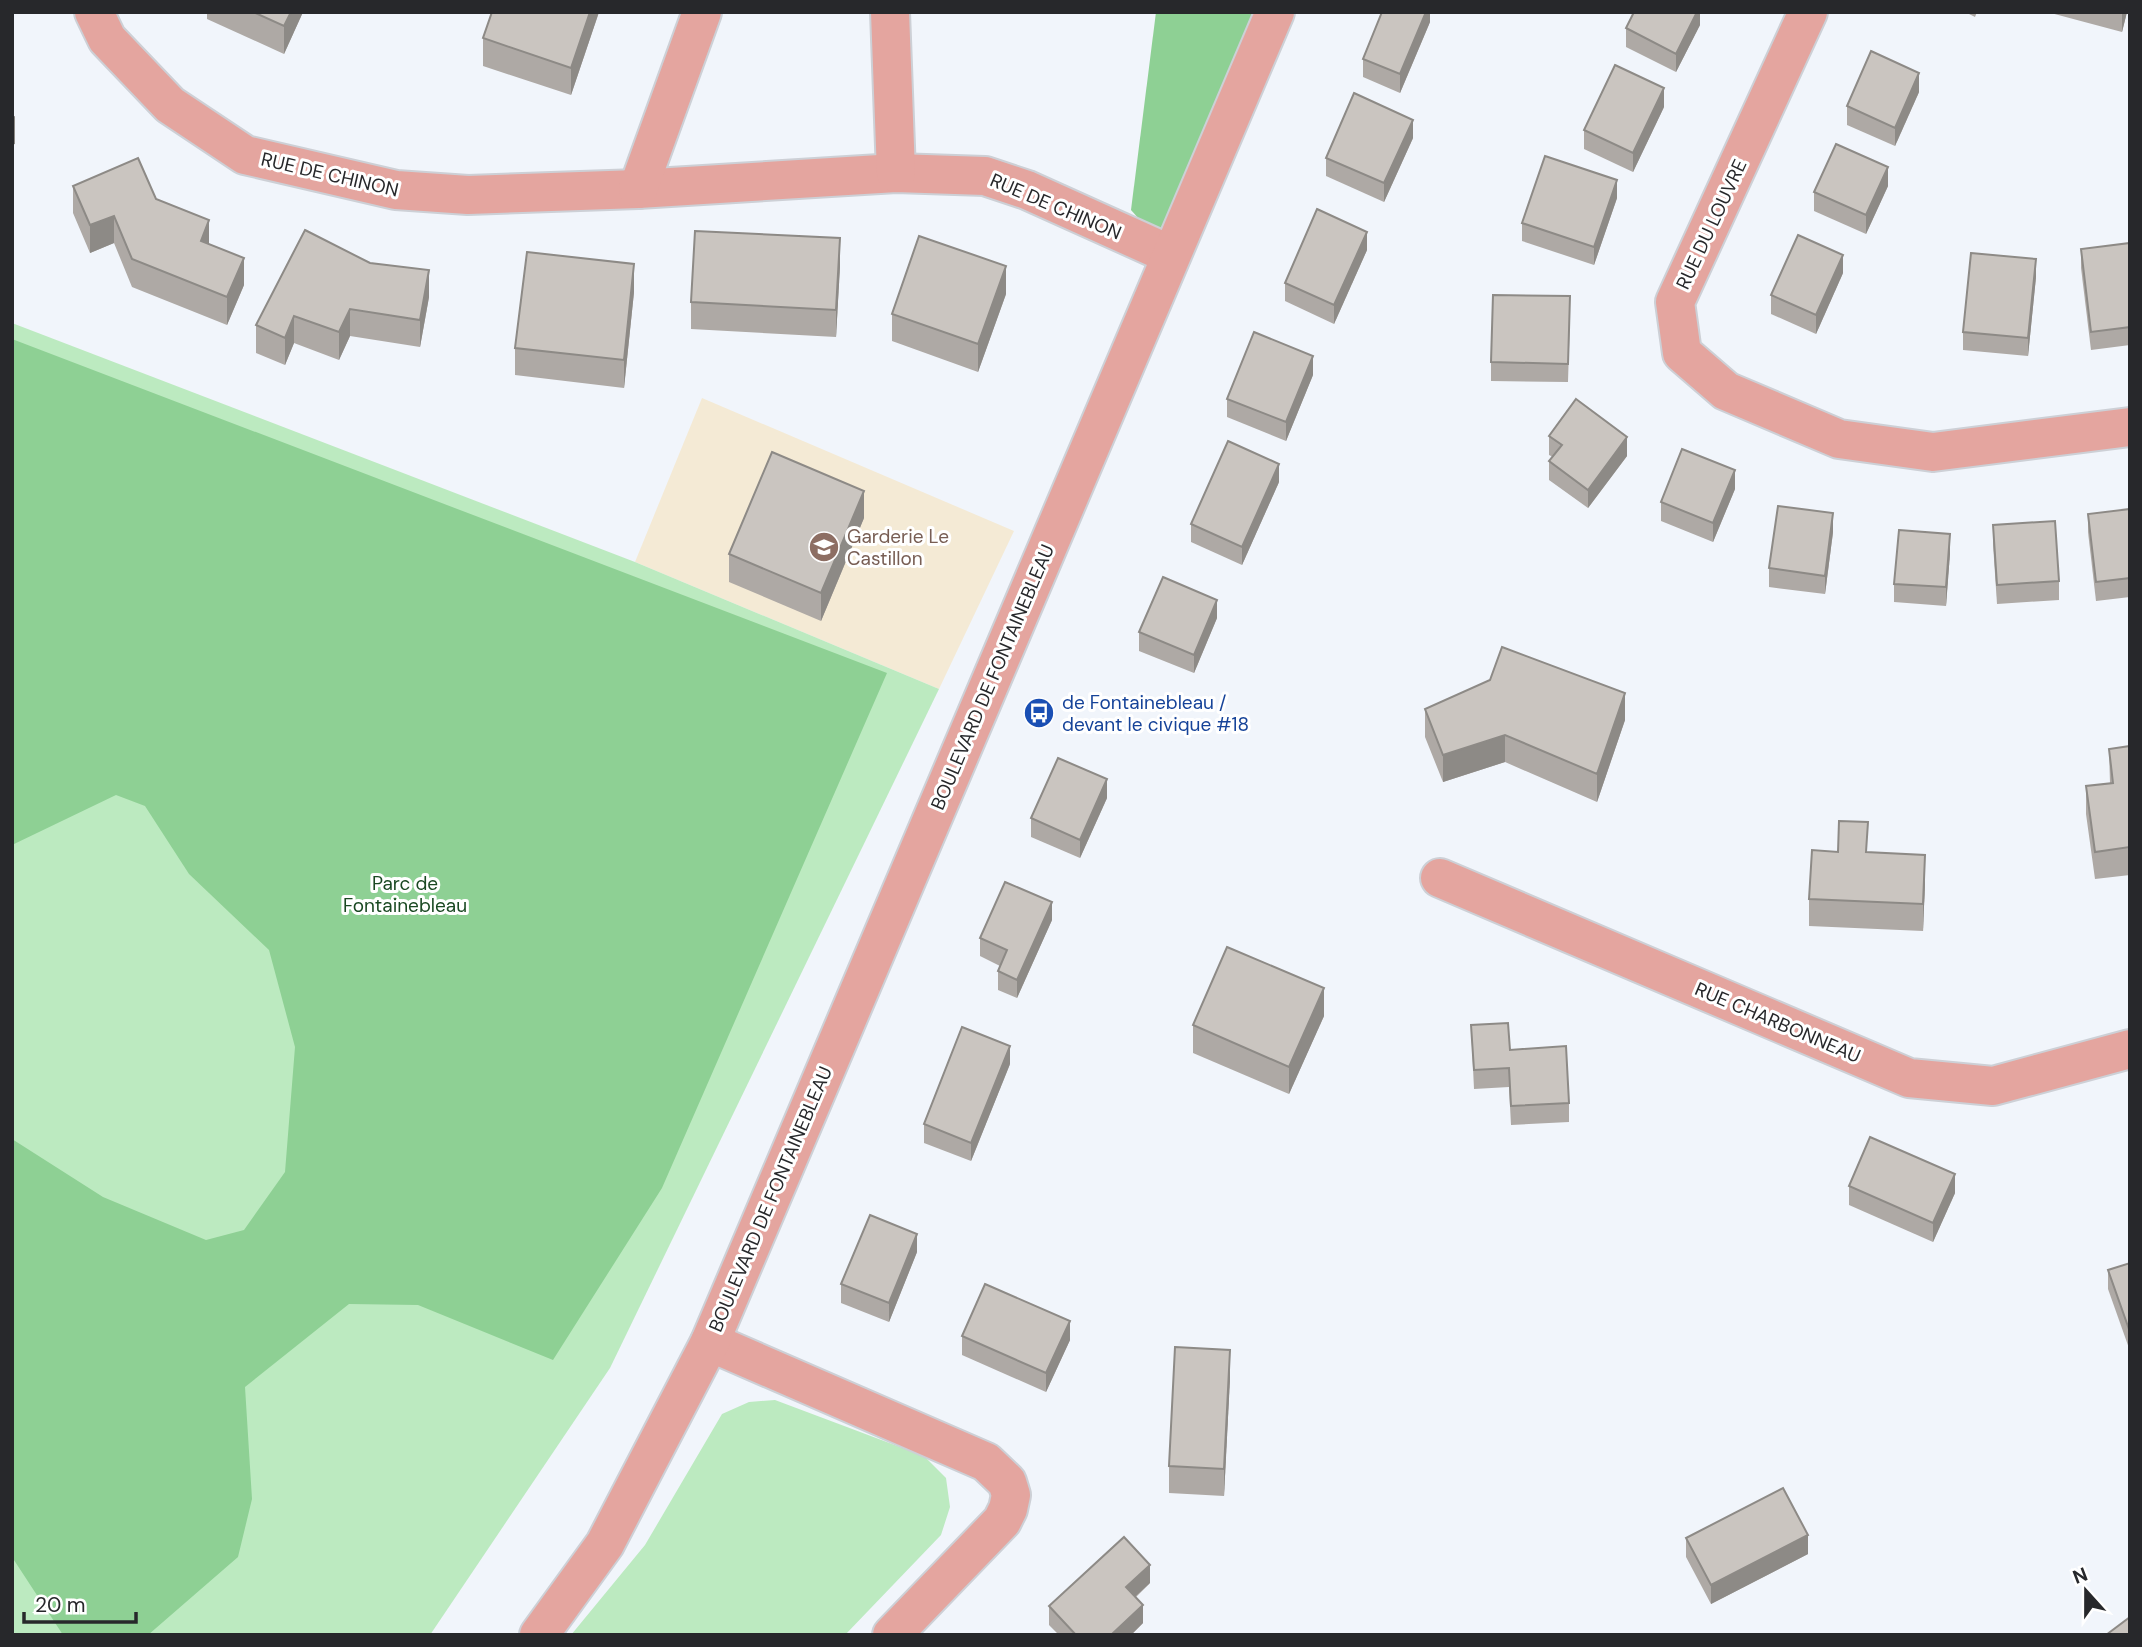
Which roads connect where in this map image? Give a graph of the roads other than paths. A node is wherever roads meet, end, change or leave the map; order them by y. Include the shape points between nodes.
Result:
1 (702, 12) edge
2 (890, 12) edge
3 (1275, 12) edge
4 (1808, 12) edge
5 (107, 21) edge
6 (896, 173) junction
7 (638, 190) junction
8 (1171, 256) junction
9 (2130, 427) edge
10 (1440, 878) dead end
11 (2130, 1049) edge
12 (709, 1342) junction
13 (539, 1635) edge
14 (892, 1635) edge

1 - 7 street
2 - 6 street
3 - 8 street, BOULEVARD DE FONTAINEBLEAU
4 - 9 street, RUE DU LOUVRE via 1675,302 1682,353 1726,391 1839,439 1933,452
5 - 7 street, RUE DE CHINON via 170,105 245,155 396,190 468,195
6 - 7 street, RUE DE CHINON
6 - 8 street, RUE DE CHINON via 985,176 1027,190
8 - 12 street, BOULEVARD DE FONTAINEBLEAU
10 - 11 street, RUE CHARBONNEAU via 1909,1078 1993,1086
12 - 13 street, BOULEVARD DE FONTAINEBLEAU via 605,1544
12 - 14 street, BOULEVARD DE FONTAINEBLEAU via 986,1462 1007,1482 1011,1495 1002,1521

